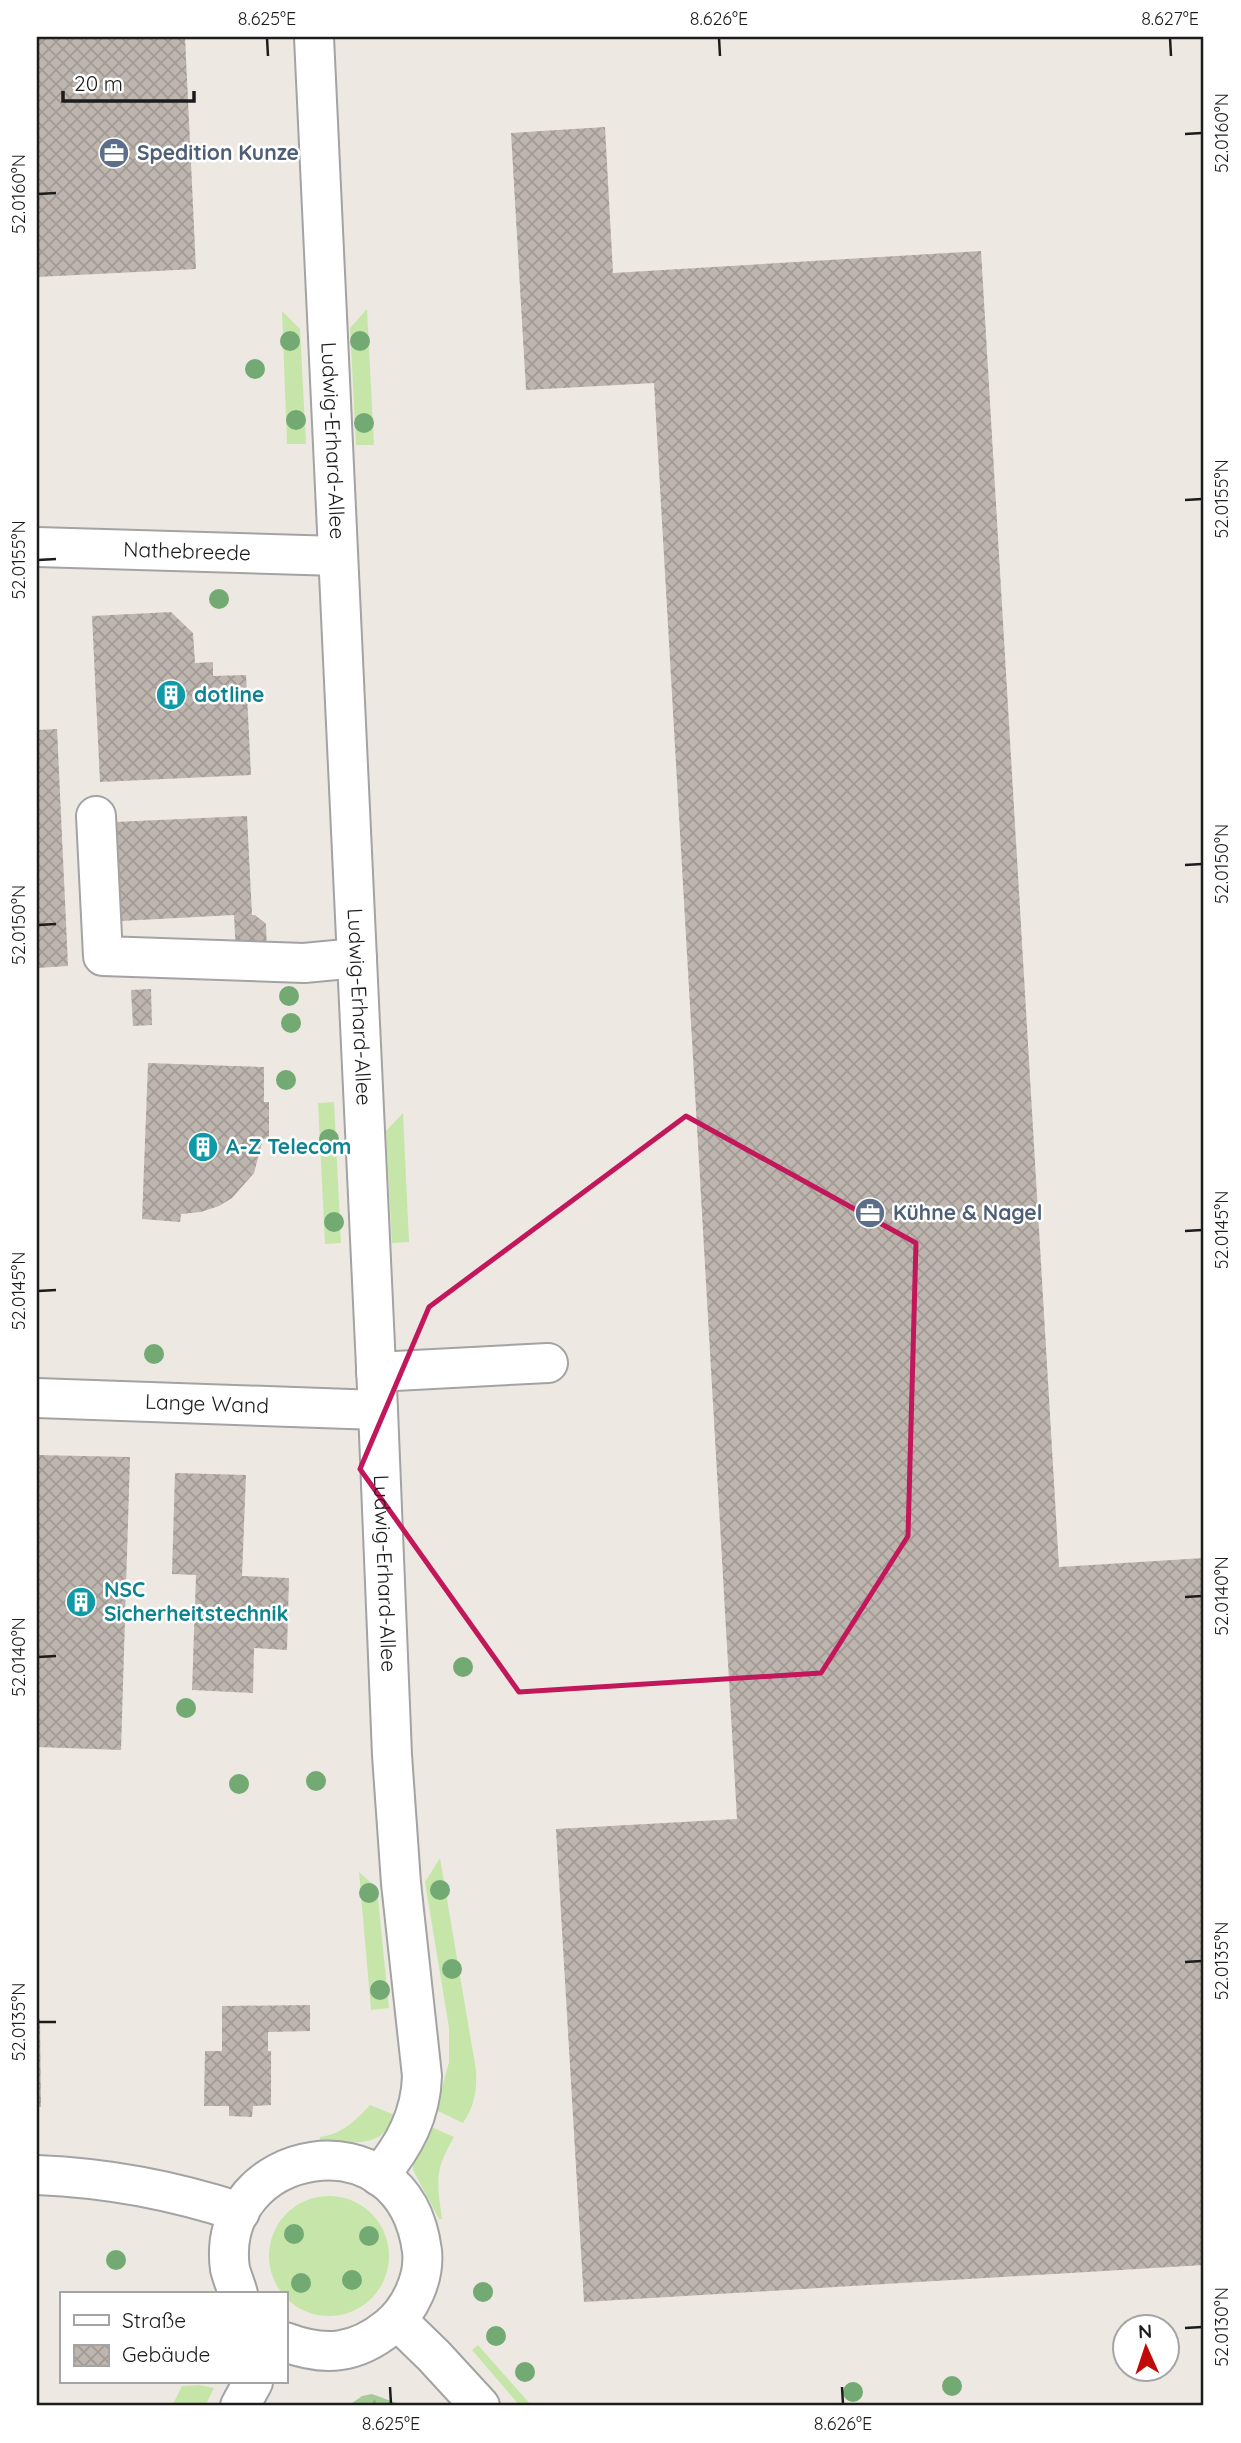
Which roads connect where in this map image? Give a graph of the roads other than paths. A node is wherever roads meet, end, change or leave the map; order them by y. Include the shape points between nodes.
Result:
1 (314, 37) edge
2 (37, 547) edge
3 (338, 556) junction
4 (96, 816) dead end
5 (357, 958) junction
6 (548, 1363) dead end
7 (376, 1372) junction
8 (37, 1398) edge
9 (378, 1410) junction
10 (37, 2175) edge
11 (379, 2176) junction
12 (240, 2212) junction
13 (237, 2292) edge
14 (397, 2320) junction
15 (287, 2343) edge
16 (252, 2384) edge
17 (240, 2406) edge
18 (480, 2406) edge

1 - 3 street, Ludwig-Erhard-Allee
2 - 3 street, Nathebreede
3 - 5 street, Ludwig-Erhard-Allee
4 - 5 street via 103,956 304,963
5 - 7 street, Ludwig-Erhard-Allee
6 - 7 street
7 - 9 street, Ludwig-Erhard-Allee
8 - 9 street, Lange Wand
9 - 11 street, Ludwig-Erhard-Allee via 392,1755 422,2076 408,2136
10 - 12 street via 151,2187
11 - 12 street via 350,2162 317,2160 286,2168 259,2186
11 - 14 street via 404,2198 419,2228 423,2260 415,2292
12 - 13 street via 231,2240 230,2268
14 - 15 street via 372,2341 340,2351 307,2350
14 - 18 street
16 - 17 street

